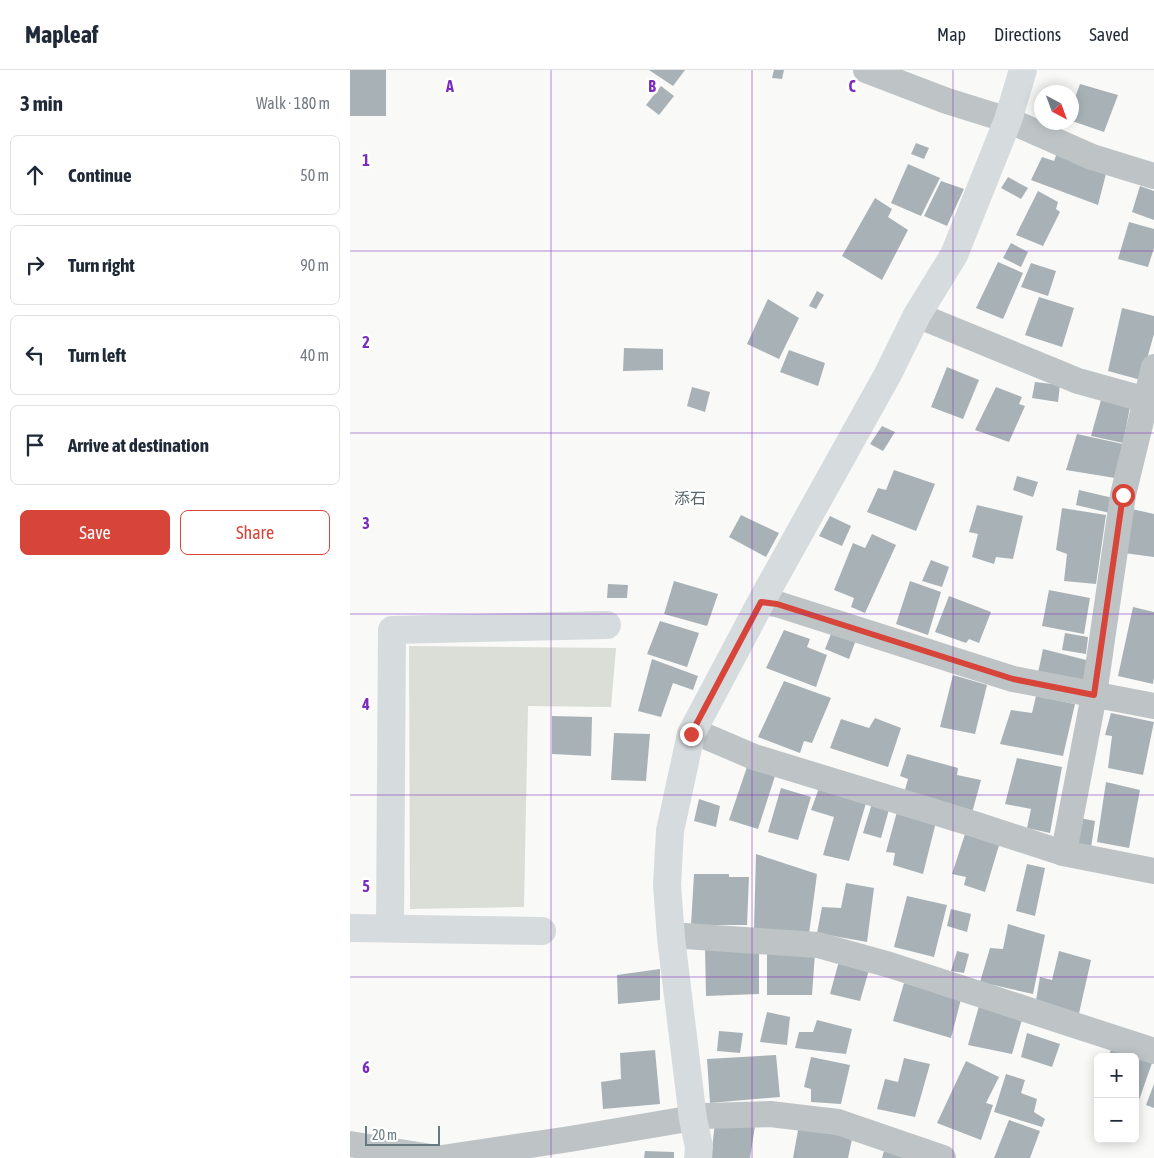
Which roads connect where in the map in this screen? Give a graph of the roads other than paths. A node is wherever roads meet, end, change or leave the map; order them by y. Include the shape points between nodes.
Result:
1 (866, 70) edge
2 (1022, 70) edge
3 (1008, 120) junction
4 (1154, 176) edge
5 (917, 315) junction
6 (1154, 367) edge
7 (1150, 401) edge
8 (761, 602) junction
9 (607, 625) dead end
10 (1094, 695) junction
11 (1154, 706) edge
12 (691, 734) junction
13 (1063, 853) junction
14 (1154, 871) edge
15 (350, 928) edge
16 (390, 928) junction
17 (542, 931) dead end
18 (671, 938) junction
19 (1154, 1051) edge
20 (693, 1119) junction
21 (350, 1144) edge
22 (436, 1158) edge
23 (442, 1158) edge
24 (698, 1158) edge
25 (943, 1158) edge

1 - 3 street
2 - 3 street
3 - 4 street via 1092,157
3 - 5 street via 954,255
5 - 7 street via 1078,381
5 - 8 street via 888,374
6 - 7 street
7 - 10 street via 1123,495
8 - 10 street via 777,604 1013,679
8 - 12 street
9 - 16 street via 392,630
10 - 11 street
10 - 13 street
12 - 13 street via 705,736 754,757
12 - 18 street via 670,831 667,885
13 - 14 street
15 - 16 street
16 - 17 street
18 - 19 street via 685,936 818,946 890,965
18 - 20 street
20 - 23 street
20 - 24 street
20 - 25 street via 770,1114 838,1122
21 - 22 street

